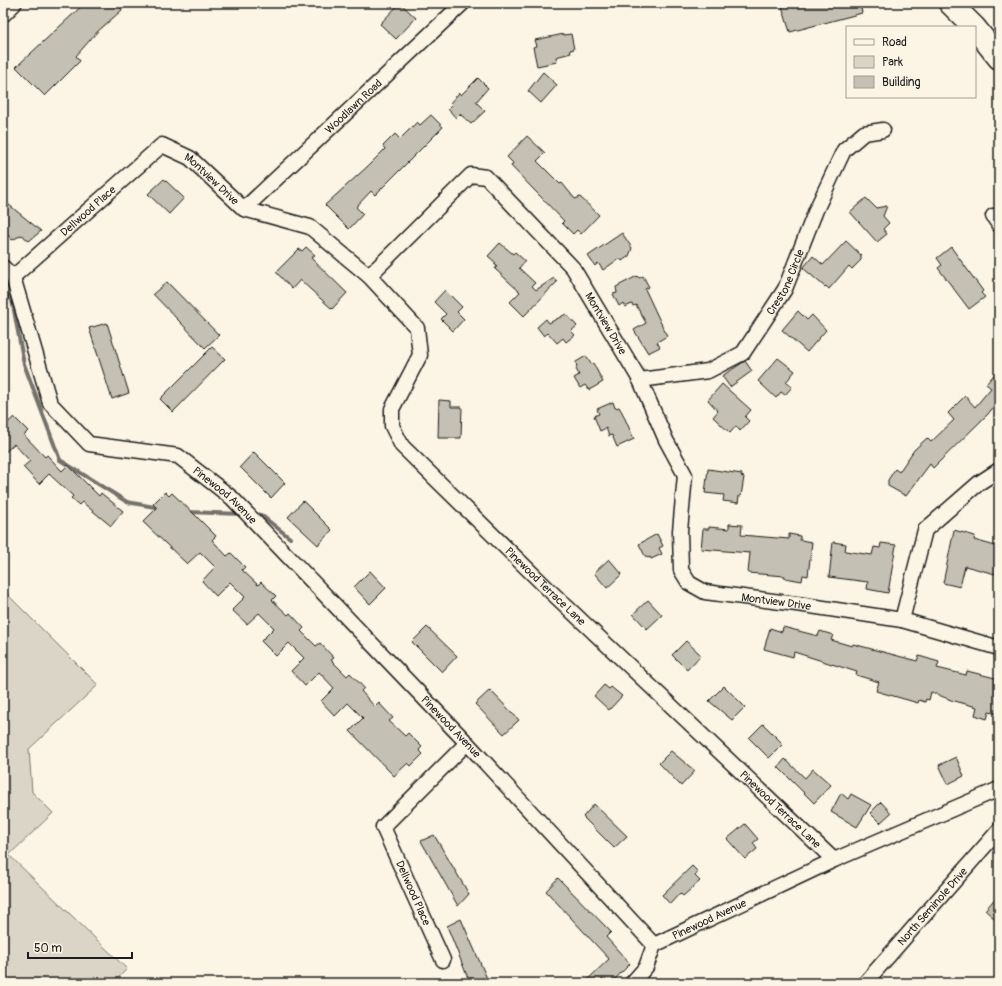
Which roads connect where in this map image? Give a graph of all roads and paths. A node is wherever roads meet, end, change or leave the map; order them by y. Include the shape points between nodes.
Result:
1 (13, 3) edge
2 (462, 3) edge
3 (950, 3) edge
4 (3, 13) edge
5 (972, 26) edge
6 (976, 30) edge
7 (999, 58) edge
8 (884, 130) dead end
9 (162, 145) joint
10 (244, 209) junction
11 (3, 267) edge
12 (369, 276) junction
13 (13, 277) junction
14 (640, 380) junction
15 (999, 470) edge
16 (902, 620) junction
17 (999, 648) edge
18 (467, 743) junction
19 (999, 789) edge
20 (999, 830) edge
21 (834, 860) junction
22 (654, 945) junction
23 (443, 960) dead end
24 (632, 983) edge
25 (865, 983) edge

1 - 4 street
2 - 10 street, Woodlawn Road
3 - 5 main road
6 - 7 main road
8 - 14 street, Crestone Circle via 864,133 844,150 816,210 785,289 743,353 708,371
9 - 10 street, Montview Drive via 190,158
9 - 13 street, Dellwood Place
10 - 12 street, Montview Drive via 310,227
11 - 13 street, Pinewood Avenue
12 - 14 street, Montview Drive via 471,175 486,177 573,268
12 - 21 street, Pinewood Terrace Lane via 417,328 420,355 392,409 392,426 402,446 548,589
13 - 18 street, Pinewood Avenue via 50,403 89,444 178,456 232,498
14 - 16 street, Montview Drive via 666,440 685,475 680,531 681,570 689,583 705,592
15 - 16 street via 979,483 925,530
16 - 17 street, Montview Drive
18 - 22 street, Pinewood Avenue
18 - 23 street, Dellwood Place via 384,826
19 - 21 street, Pinewood Avenue
20 - 25 street, North Seminole Drive
21 - 22 street, Pinewood Avenue
22 - 24 street via 646,967

